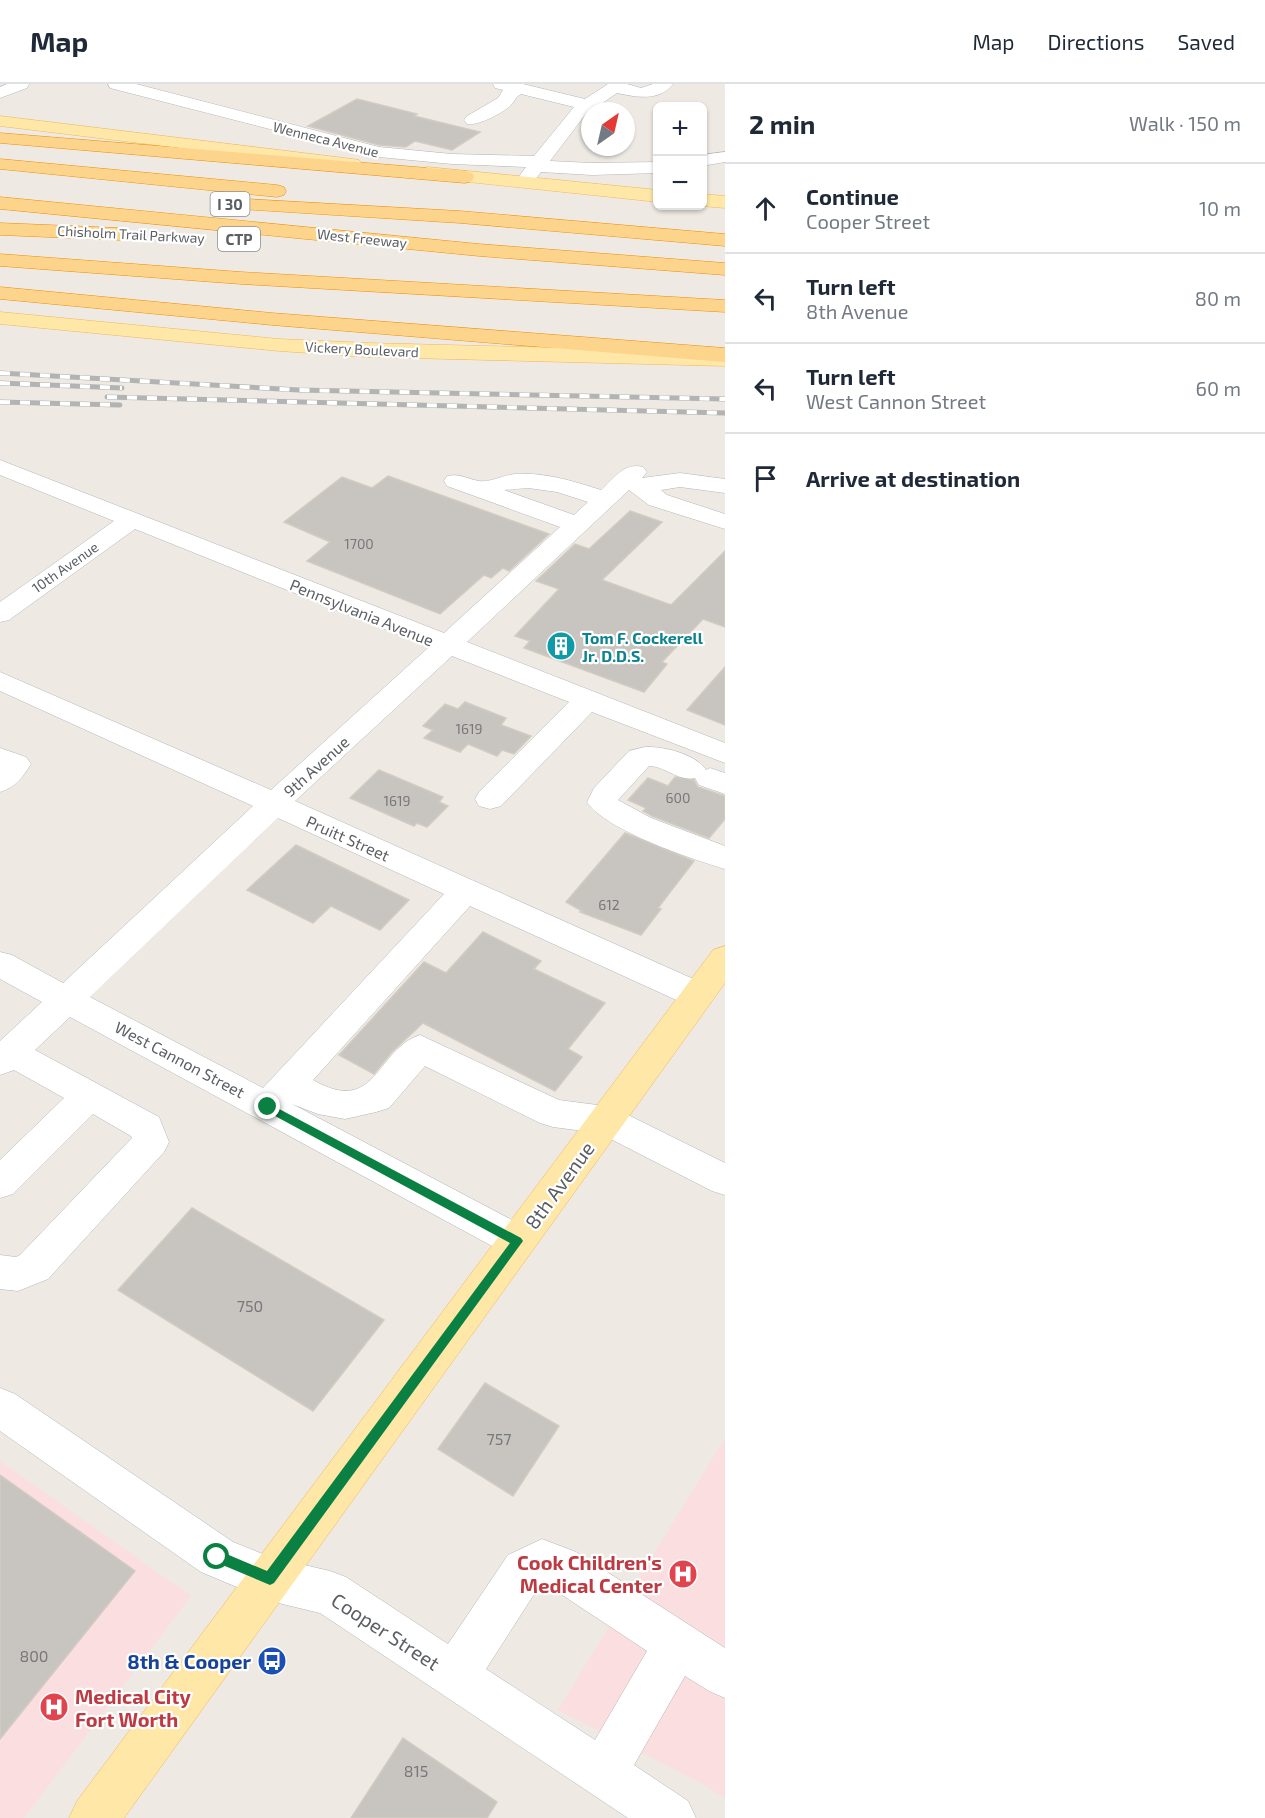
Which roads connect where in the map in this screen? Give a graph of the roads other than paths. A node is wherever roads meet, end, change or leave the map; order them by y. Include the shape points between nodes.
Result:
1 (21, 84) edge
2 (116, 84) edge
3 (501, 84) edge
4 (569, 84) edge
5 (665, 84) edge
6 (617, 85) edge
7 (519, 88) junction
8 (0, 93) edge
9 (551, 96) junction
10 (592, 102) edge
11 (581, 104) edge
12 (581, 110) edge
13 (473, 120) dead end
14 (0, 121) edge
15 (6, 138) edge
16 (725, 157) edge
17 (707, 160) edge
18 (0, 164) edge
19 (539, 164) junction
20 (653, 167) edge
21 (465, 177) junction
22 (524, 182) junction
23 (0, 188) edge
24 (653, 196) edge
25 (160, 199) dead end
26 (707, 200) edge
27 (194, 202) dead end
28 (725, 202) edge
29 (0, 203) edge
30 (459, 217) junction
31 (0, 228) edge
32 (725, 240) edge
33 (479, 250) junction
34 (0, 260) edge
35 (725, 269) edge
36 (0, 280) edge
37 (0, 293) edge
38 (725, 306) edge
39 (0, 318) edge
40 (725, 321) edge
41 (725, 357) edge
42 (0, 467) edge
43 (456, 481) dead end
44 (627, 485) junction
45 (725, 486) edge
46 (481, 490) junction
47 (131, 520) junction
48 (725, 522) edge
49 (578, 525) junction
50 (0, 614) edge
51 (447, 646) junction
52 (0, 680) edge
53 (587, 700) junction
54 (0, 757) edge
55 (713, 771) edge
56 (0, 782) edge
57 (490, 799) dead end
58 (273, 805) junction
59 (725, 858) edge
60 (465, 891) junction
61 (725, 958) edge
62 (0, 964) edge
63 (698, 995) junction
64 (68, 999) junction
65 (5, 1058) edge
66 (90, 1095) junction
67 (279, 1095) junction
68 (605, 1120) junction
69 (725, 1180) edge
70 (0, 1183) edge
71 (517, 1241) junction
72 (0, 1272) edge
73 (0, 1407) edge
74 (270, 1579) junction
75 (677, 1644) junction
76 (455, 1675) junction
77 (725, 1675) edge
78 (603, 1773) junction
79 (94, 1818) edge
80 (671, 1818) edge

1 - 8 street
2 - 19 street, Wenneca Avenue via 379,152
3 - 7 street
4 - 9 street
5 - 6 street via 651,93
6 - 10 street
7 - 9 street
7 - 13 street
9 - 11 street
12 - 19 street
14 - 21 main road
15 - 21 highway
16 - 17 street
18 - 30 highway via 386,202
19 - 20 street, Wenneca Avenue via 592,170
19 - 22 street
21 - 22 main road
22 - 24 main road
23 - 25 highway
26 - 28 main road
27 - 30 highway, West Freeway / I 30
29 - 33 highway, West Freeway / I 30
30 - 32 highway, West Freeway / I 30
31 - 33 highway, Chisholm Trail Parkway / CTP
33 - 35 highway, West Freeway / I 30
34 - 38 highway
36 - 40 highway
37 - 41 highway
39 - 41 main road, Vickery Boulevard via 368,350
42 - 47 street, Pennsylvania Avenue
43 - 46 street
44 - 45 street via 680,480
44 - 46 street via 531,479
44 - 48 street via 658,500
44 - 49 street, 9th Avenue
46 - 49 street
47 - 50 street, 10th Avenue
47 - 51 street, Pennsylvania Avenue
49 - 51 street, 9th Avenue
51 - 53 street, Pennsylvania Avenue
51 - 58 street, 9th Avenue
52 - 58 street, Pruitt Street
53 - 55 street, Pennsylvania Avenue
53 - 57 street
54 - 56 street via 16,764
55 - 59 street via 644,755 602,802 620,816
58 - 60 street, Pruitt Street
58 - 64 street, 9th Avenue
60 - 63 street, Pruitt Street
60 - 67 street
61 - 63 main road, 8th Avenue
62 - 64 street, West Cannon Street
63 - 68 main road, 8th Avenue
64 - 65 street, 9th Avenue
64 - 67 street, West Cannon Street
65 - 66 street
66 - 70 street
66 - 72 street via 146,1127 151,1142 34,1267 18,1274
67 - 68 street via 345,1105 376,1098 420,1048 553,1113
67 - 71 street, West Cannon Street
68 - 69 street
68 - 71 main road, 8th Avenue
71 - 74 main road, 8th Avenue
73 - 74 street, Cooper Street via 217,1557
74 - 76 street, Cooper Street via 330,1593
74 - 79 main road, 8th Avenue
75 - 76 street via 560,1566 542,1562 524,1570
75 - 77 street
75 - 78 street
76 - 78 street, Cooper Street
78 - 80 street, Cooper Street

